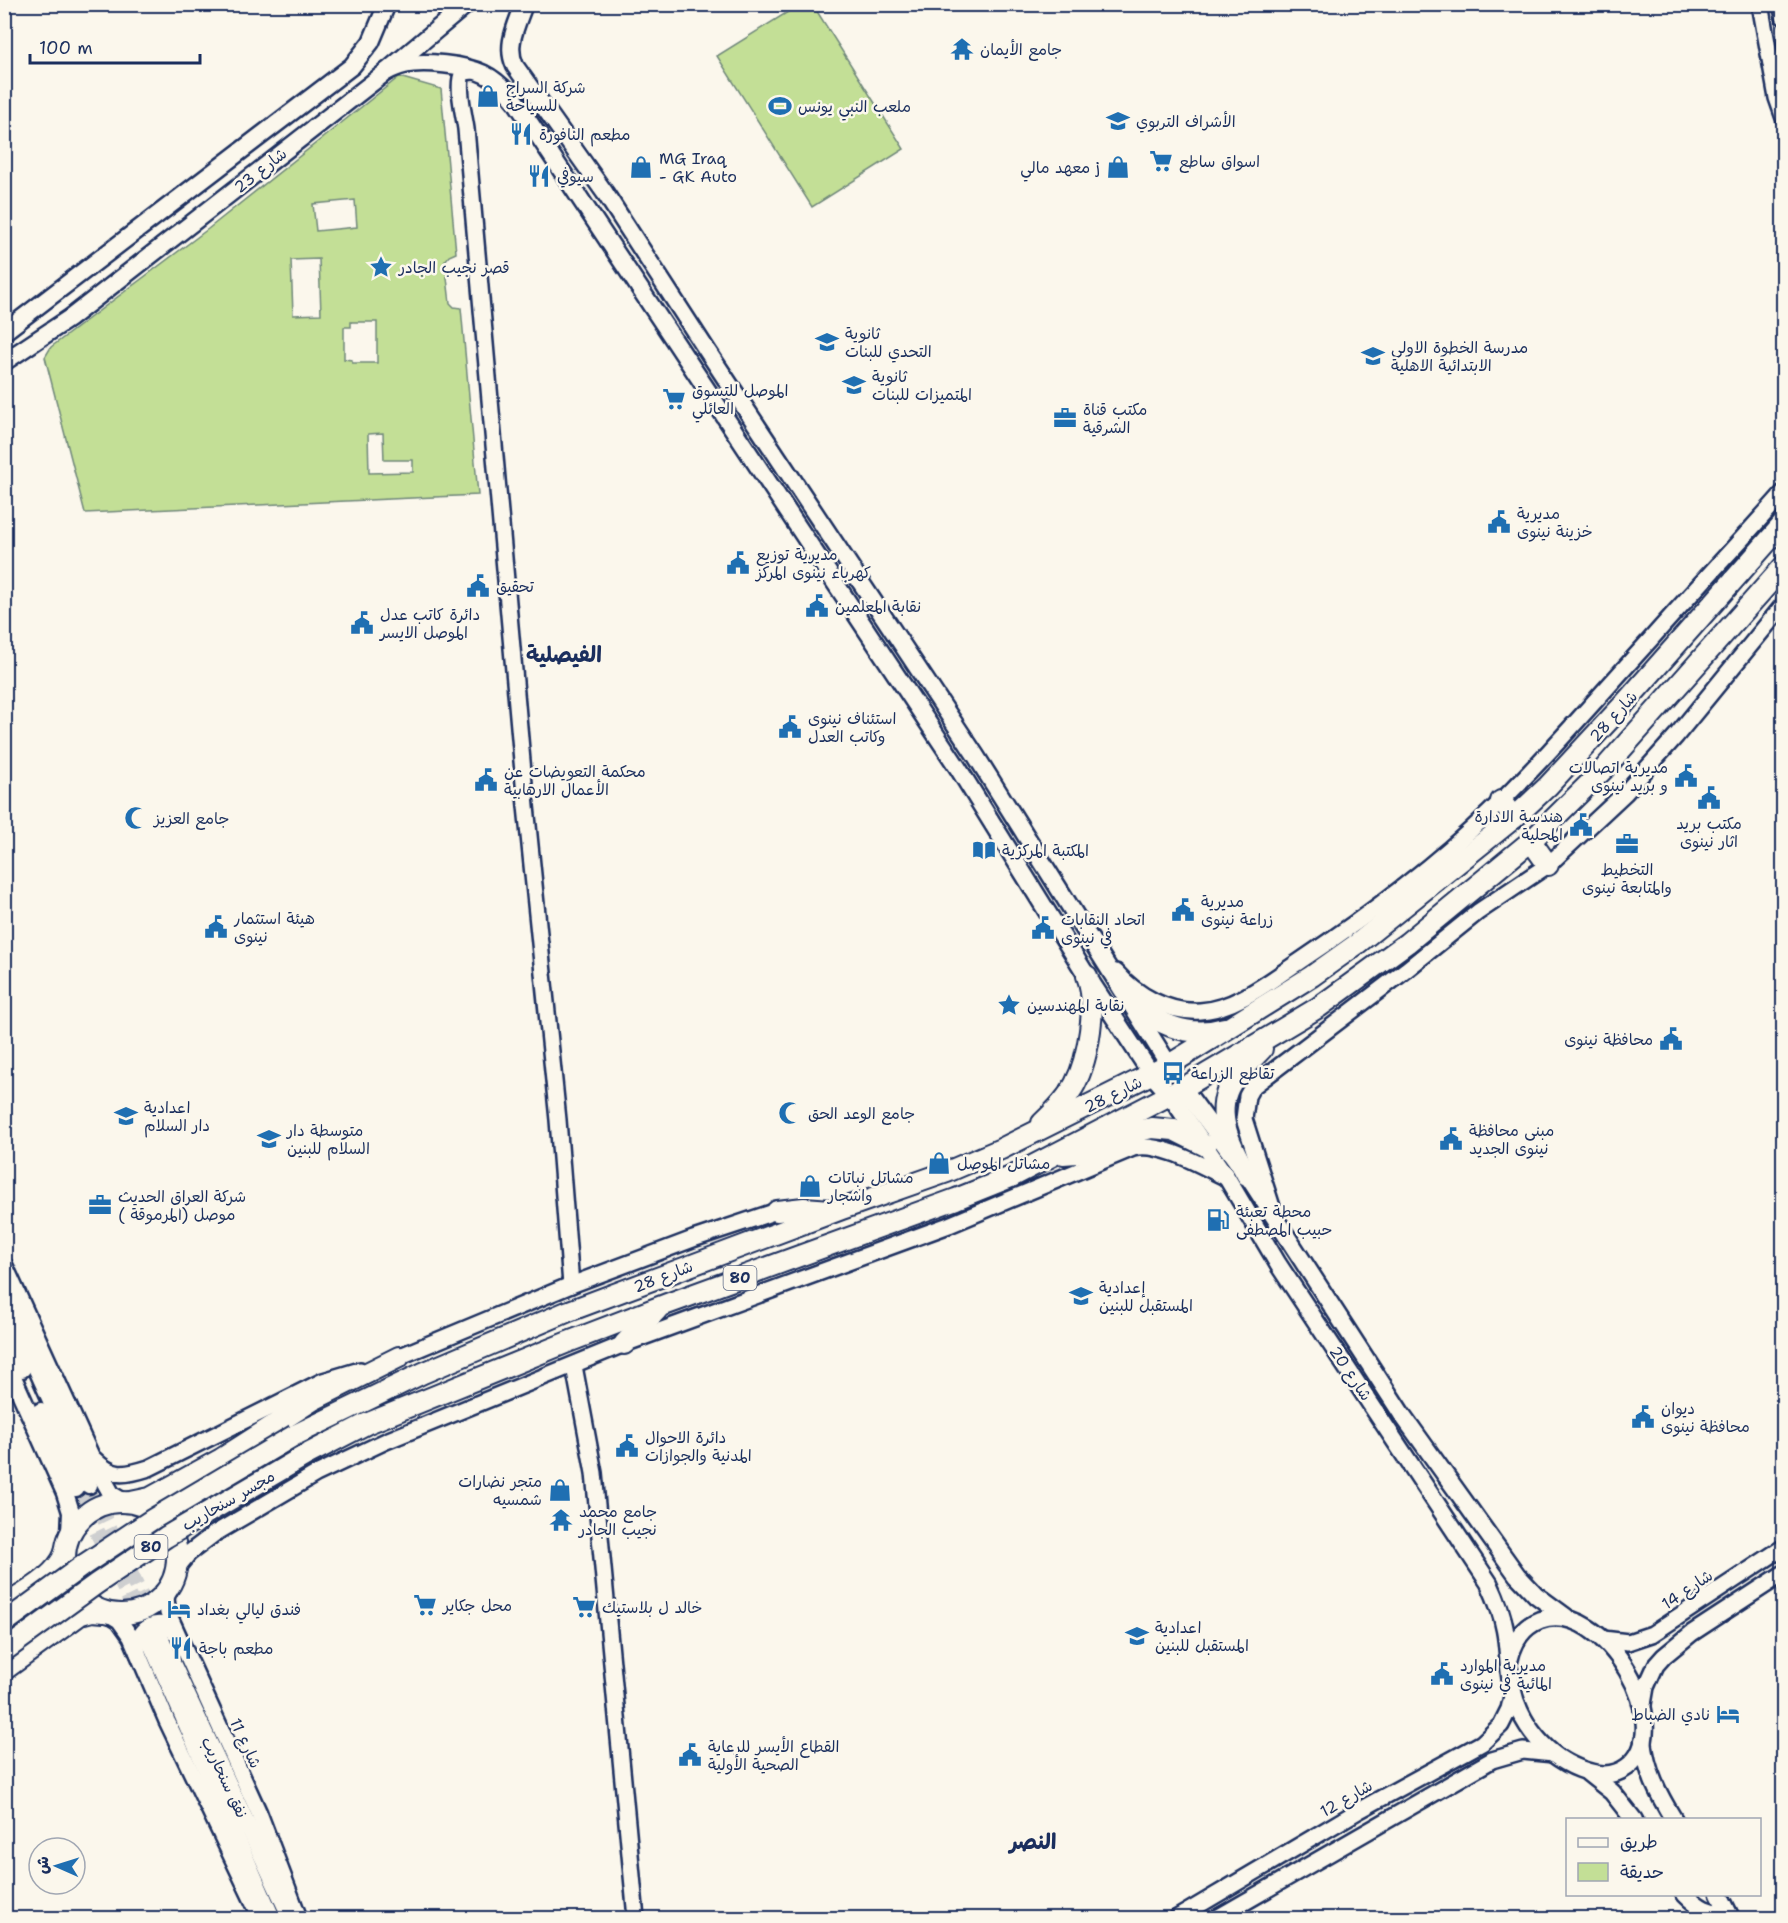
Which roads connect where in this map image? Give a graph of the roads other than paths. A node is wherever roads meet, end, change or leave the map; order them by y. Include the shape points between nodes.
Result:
1 (387, 4) edge
2 (468, 4) edge
3 (524, 4) edge
4 (1760, 4) edge
5 (1781, 4) edge
6 (1784, 17) edge
7 (474, 71) junction
8 (386, 72) junction
9 (1784, 118) edge
10 (57, 290) junction
11 (70, 318) junction
12 (4, 322) edge
13 (4, 332) edge
14 (4, 362) edge
15 (4, 373) edge
16 (1784, 492) edge
17 (1784, 523) edge
18 (1784, 567) edge
19 (1743, 571) junction
20 (1765, 588) junction
21 (1784, 604) edge
22 (1502, 801) junction
23 (1514, 818) junction
24 (1531, 841) junction
25 (1548, 865) junction
26 (1104, 960) junction
27 (1087, 976) junction
28 (1127, 996) junction
29 (1232, 1025) junction
30 (1284, 1028) junction
31 (1161, 1070) junction
32 (1176, 1091) junction
33 (1024, 1137) junction
34 (1206, 1146) junction
35 (1051, 1156) junction
36 (1247, 1175) junction
37 (1227, 1178) junction
38 (842, 1209) junction
39 (777, 1211) joint
40 (1284, 1234) junction
41 (4, 1265) edge
42 (571, 1285) junction
43 (4, 1296) edge
44 (667, 1304) junction
45 (4, 1331) edge
46 (624, 1344) junction
47 (4, 1357) edge
48 (399, 1357) junction
49 (574, 1366) junction
50 (295, 1435) joint
51 (306, 1455) joint
52 (92, 1459) junction
53 (57, 1475) junction
54 (127, 1502) junction
55 (68, 1544) junction
56 (1784, 1547) edge
57 (1784, 1573) edge
58 (172, 1580) junction
59 (4, 1606) edge
60 (105, 1612) junction
61 (1570, 1619) junction
62 (4, 1623) edge
63 (161, 1636) junction
64 (1603, 1639) junction
65 (4, 1651) edge
66 (138, 1656) junction
67 (1509, 1661) junction
68 (4, 1671) edge
69 (1513, 1692) junction
70 (1642, 1710) junction
71 (1643, 1739) junction
72 (1554, 1755) junction
73 (1585, 1771) junction
74 (1632, 1818) edge
75 (1673, 1818) edge
76 (1687, 1896) edge
77 (1720, 1896) edge
78 (1729, 1915) edge
79 (261, 1918) edge
80 (272, 1918) edge
81 (291, 1918) edge
82 (299, 1918) edge
83 (636, 1918) edge
84 (1177, 1918) edge
85 (1217, 1918) edge

1 - 10 main road, شارع 23 via 371,42 341,75
2 - 8 main road, شارع 23
3 - 26 main road via 510,45 515,66 605,193 970,746
4 - 9 main road
5 - 6 main road
7 - 8 main road via 415,63
7 - 27 main road via 494,80 516,102 958,768
7 - 42 main road via 463,72 460,87
8 - 11 main road, شارع 23
10 - 12 main road
10 - 13 main road
11 - 14 main road
11 - 15 main road
16 - 22 main road
17 - 19 highway, شارع 28 / 80
18 - 20 highway, شارع 28 / 80
19 - 20 highway
19 - 23 highway, شارع 28 / 80 via 1580,752
20 - 24 highway, شارع 28 / 80 via 1604,768
21 - 25 main road via 1640,776
22 - 23 highway
22 - 26 main road via 1357,921 1225,1005 1200,1011 1176,1009 1150,1000 1127,984
23 - 29 highway, شارع 28 / 80 via 1357,944
24 - 25 highway
24 - 30 highway, شارع 28 / 80 via 1370,972
25 - 40 main road via 1478,912 1252,1087 1244,1108 1245,1126
26 - 28 main road
27 - 31 main road
27 - 33 highway via 1092,1014 1079,1075 1048,1118
28 - 29 highway via 1144,1013 1170,1027 1201,1031
28 - 31 main road
29 - 31 highway, شارع 28 / 80
30 - 32 highway, شارع 28 / 80
30 - 36 highway via 1236,1077 1225,1097 1225,1126
31 - 32 highway
31 - 33 highway, شارع 28 / 80
32 - 34 main road, شارع 20
32 - 35 highway, شارع 28 / 80
32 - 36 main road, شارع 20
33 - 38 highway, شارع 28 / 80 via 947,1172
34 - 35 highway via 1174,1130 1152,1128 1090,1152
34 - 37 main road, شارع 20
35 - 44 highway, شارع 28 / 80 via 956,1199
36 - 40 main road, شارع 20
37 - 46 main road via 1161,1149 1141,1146 949,1225
37 - 67 main road, شارع 20 via 1278,1264 1488,1583 1501,1613
38 - 39 highway
38 - 50 highway, شارع 28 / 80 via 569,1311 423,1373
39 - 42 main road
40 - 61 main road, شارع 20 via 1401,1413 1516,1575 1546,1604
41 - 52 main road
42 - 48 main road
43 - 45 main road via 82,1486
44 - 46 highway
44 - 51 highway, شارع 28 / 80 via 399,1410
46 - 49 main road
47 - 53 main road
48 - 52 main road via 323,1381 149,1468 112,1473
48 - 54 highway via 313,1400 221,1459 150,1498
49 - 58 main road via 386,1441 316,1474 247,1513 189,1553
49 - 83 main road via 594,1473
50 - 62 highway, مجسر سنحاريب / 80, bridge via 153,1519
51 - 65 highway, مجسر سنحاريب / 80, bridge via 166,1537
52 - 53 main road via 97,1471 96,1484 83,1494 66,1491
52 - 54 main road via 112,1495
53 - 55 main road via 71,1512
54 - 55 highway via 94,1508 77,1523
54 - 58 highway via 152,1511 172,1533 177,1553
55 - 59 highway via 56,1568
55 - 60 highway via 66,1568 73,1587 86,1602
56 - 64 main road, شارع 14 via 1652,1634 1628,1642
57 - 70 main road via 1664,1656 1646,1687
58 - 60 highway via 160,1599 143,1610
58 - 63 main road, شارع 11
60 - 66 main road via 124,1626
60 - 68 highway via 81,1614
61 - 64 main road
61 - 67 main road via 1534,1622 1517,1638
63 - 66 main road via 169,1626 145,1628 138,1637
63 - 80 main road, نفق سنحاريب
63 - 81 main road, نفق سنحاريب
63 - 82 main road, شارع 11 via 259,1813
64 - 70 main road via 1625,1666
66 - 79 main road
67 - 69 main road
69 - 72 main road via 1528,1727
69 - 84 main road, شارع 12 via 1501,1725 1482,1743
70 - 71 main road
71 - 73 main road via 1636,1757 1622,1770 1604,1775
71 - 75 main road via 1653,1783
72 - 73 main road
72 - 85 main road via 1523,1751 1492,1760
73 - 74 main road via 1612,1792
76 - 78 main road via 1714,1914
77 - 78 main road

